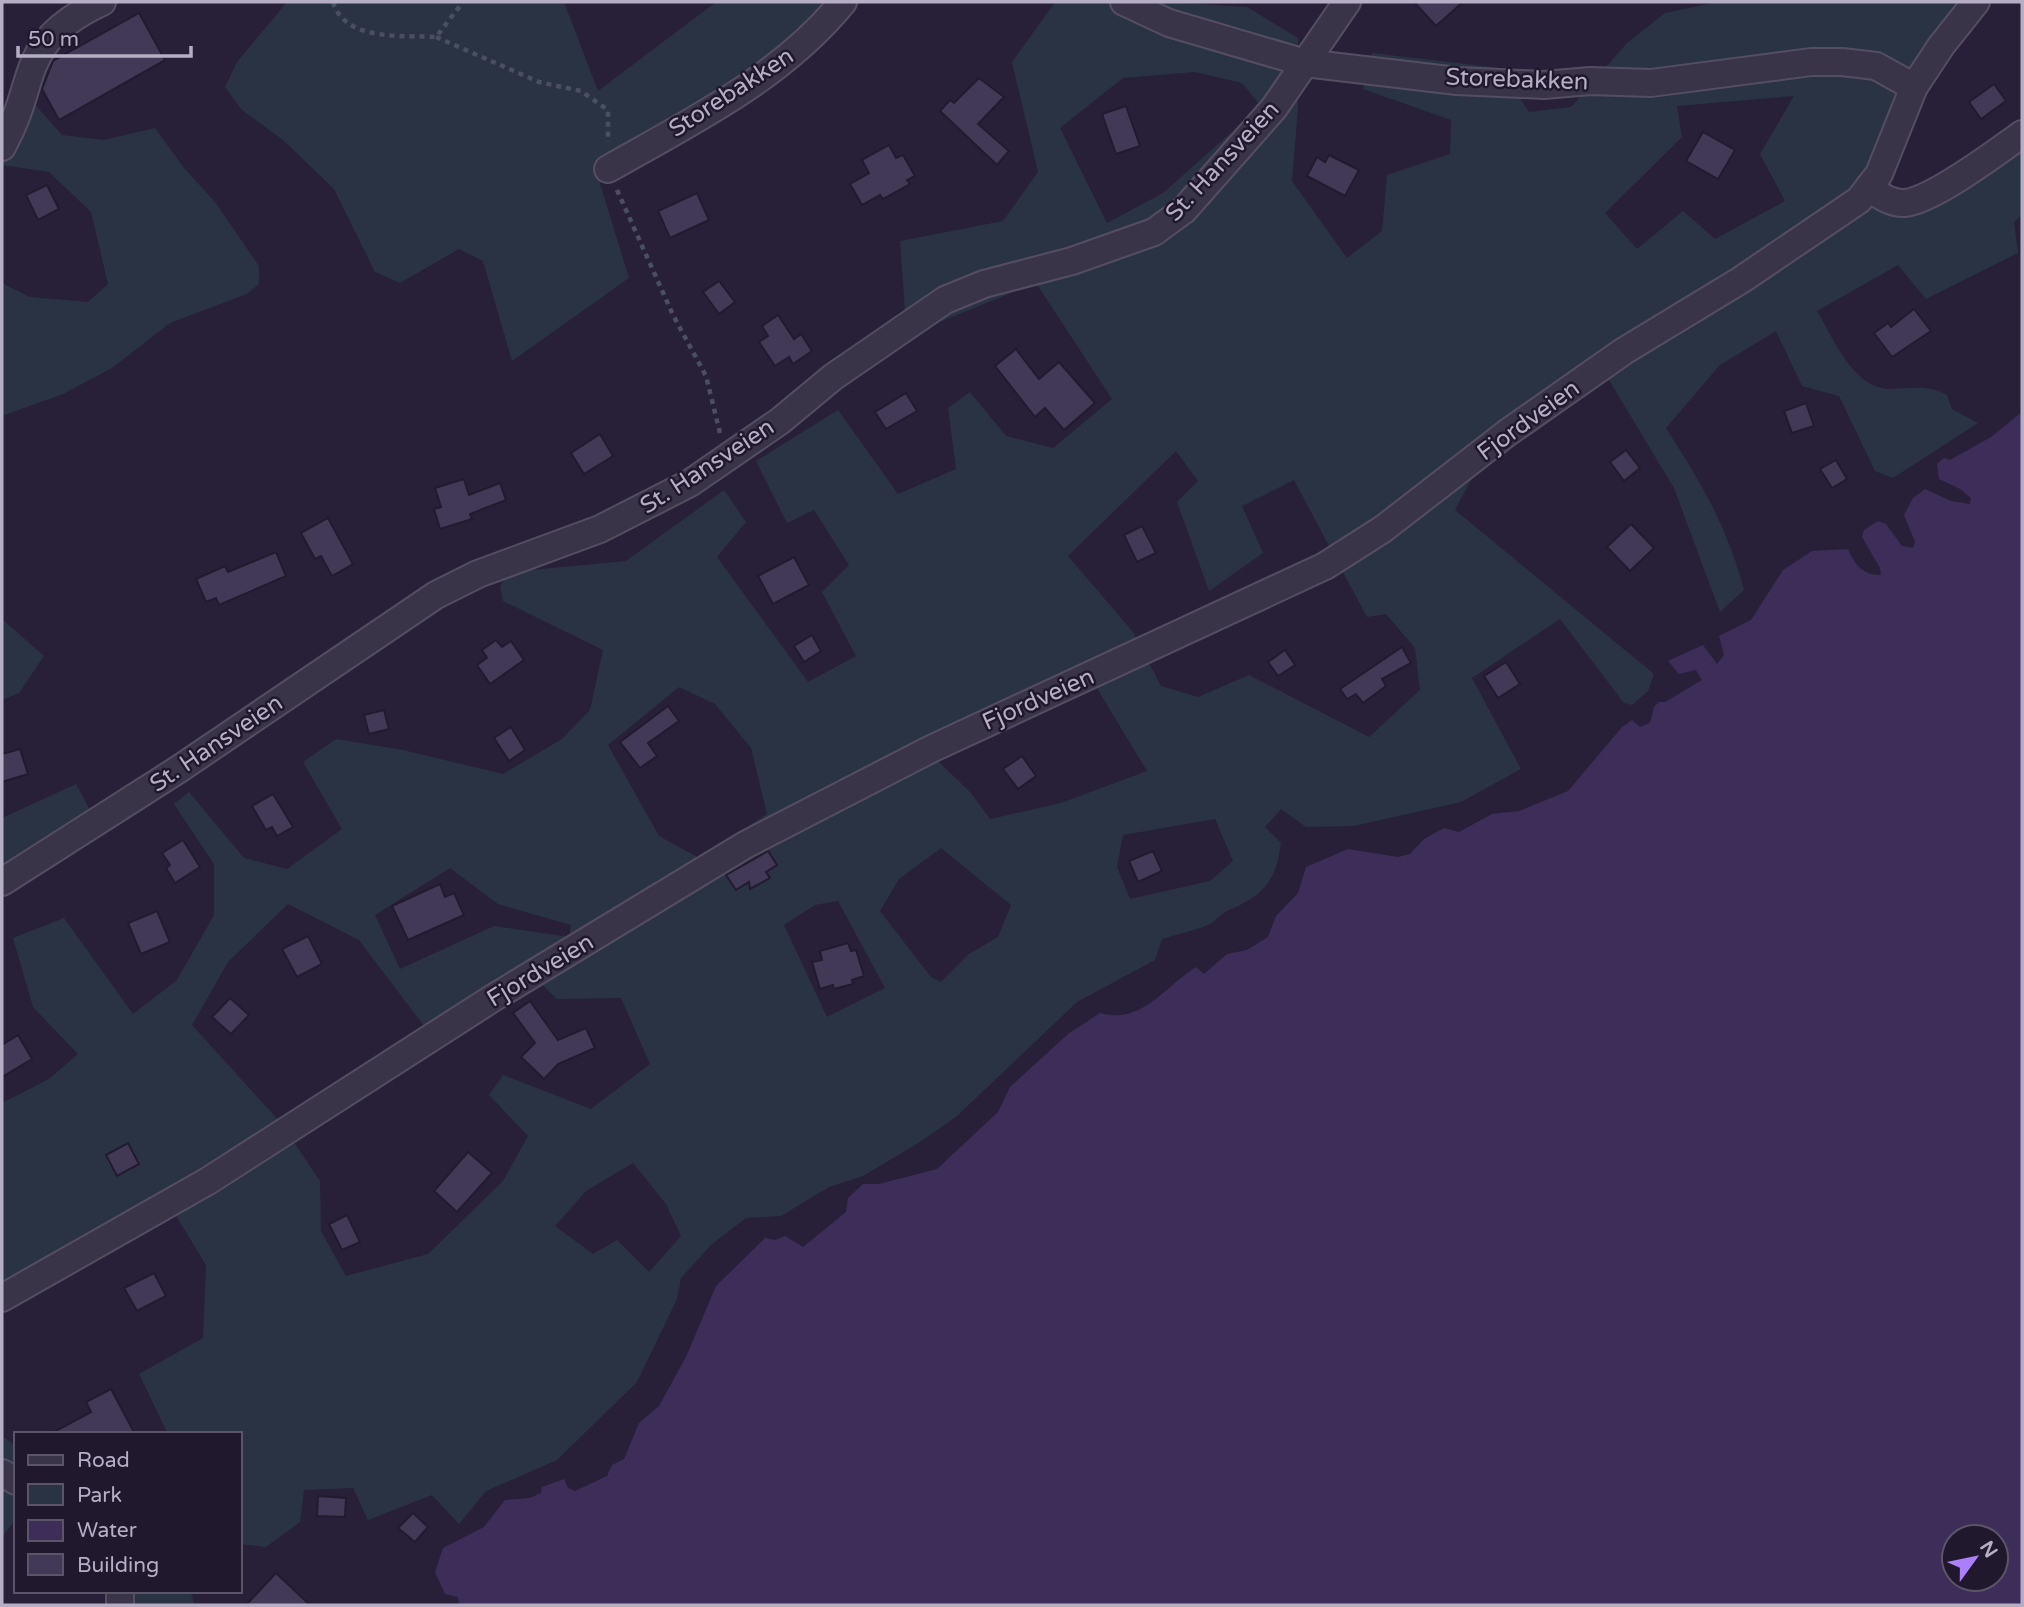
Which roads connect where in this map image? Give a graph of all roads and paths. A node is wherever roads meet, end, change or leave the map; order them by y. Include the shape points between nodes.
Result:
1 (102, 2) edge
2 (333, 2) edge
3 (463, 2) edge
4 (843, 2) edge
5 (1124, 2) edge
6 (1346, 2) edge
7 (1976, 2) edge
8 (436, 37) junction
9 (1305, 63) junction
10 (1914, 87) junction
11 (2022, 134) edge
12 (2, 147) edge
13 (608, 169) junction
14 (1870, 189) junction
15 (731, 456) junction
16 (2, 883) edge
17 (2, 1298) edge

1 - 12 street via 69,20 36,55
2 - 8 path via 335,10 357,30
3 - 8 path
4 - 13 street, Storebakken via 783,62 713,109
5 - 9 street, Storebakken via 1170,23
6 - 9 street, St. Hansveien
7 - 10 street, Fjordveien
8 - 13 path via 539,82 581,91 608,110
9 - 10 street, Storebakken via 1544,85 1651,83 1842,62 1876,66
9 - 15 street, St. Hansveien via 1274,108 1184,210 1154,232 945,300 833,377
10 - 14 street, Fjordveien
11 - 14 street via 1914,201 1895,202
13 - 15 path via 673,315 706,376 722,443
14 - 17 street, Fjordveien via 1741,280 1507,433 1383,529 1325,566 931,748 745,845 493,998 208,1181
15 - 16 street, St. Hansveien via 649,506 436,595

